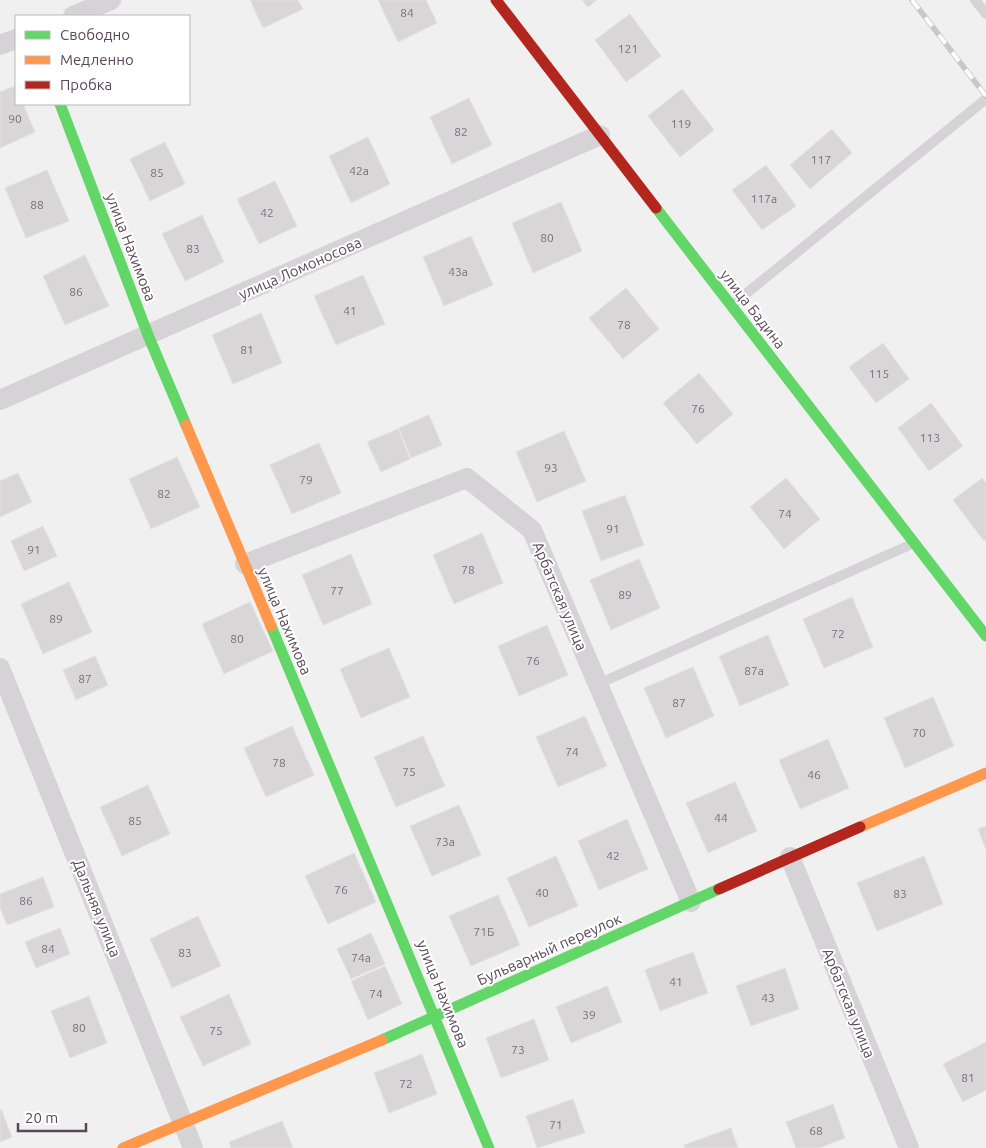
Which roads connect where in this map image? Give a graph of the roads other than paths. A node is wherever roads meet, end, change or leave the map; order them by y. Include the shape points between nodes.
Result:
1 (111, 0) edge
2 (496, 0) edge
3 (975, 0) edge
4 (986, 14) edge
5 (75, 15) edge
6 (15, 40) edge
7 (0, 45) edge
8 (986, 99) edge
9 (60, 105) edge
10 (600, 135) junction
11 (732, 306) junction
12 (148, 335) junction
13 (0, 400) edge
14 (914, 542) junction
15 (245, 564) junction
16 (986, 636) edge
17 (0, 668) edge
18 (598, 684) junction
19 (986, 773) edge
20 (790, 857) junction
21 (691, 902) junction
22 (436, 1016) junction
23 (183, 1122) junction
24 (123, 1148) edge
25 (193, 1148) edge
26 (489, 1148) edge
27 (909, 1148) edge

1 - 5 street
2 - 10 street, улица Бадина
3 - 4 lane
6 - 7 street
8 - 11 lane
9 - 12 street, улица Нахимова
10 - 11 street, улица Бадина
10 - 12 street, улица Ломоносова
11 - 14 street, улица Бадина
12 - 13 street, улица Ломоносова
12 - 15 street, улица Нахимова
14 - 16 street, улица Бадина
14 - 18 lane
15 - 18 street, Арбатская улица via 467,478 532,530
15 - 22 street, улица Нахимова
17 - 23 street, Дальняя улица
18 - 21 street, Арбатская улица
19 - 20 street, Бульварный переулок
20 - 21 street, Бульварный переулок
20 - 27 street, Арбатская улица
21 - 22 street, Бульварный переулок
22 - 23 street, Бульварный переулок
22 - 26 street, улица Нахимова
23 - 24 street, Бульварный переулок
23 - 25 street, Дальняя улица

